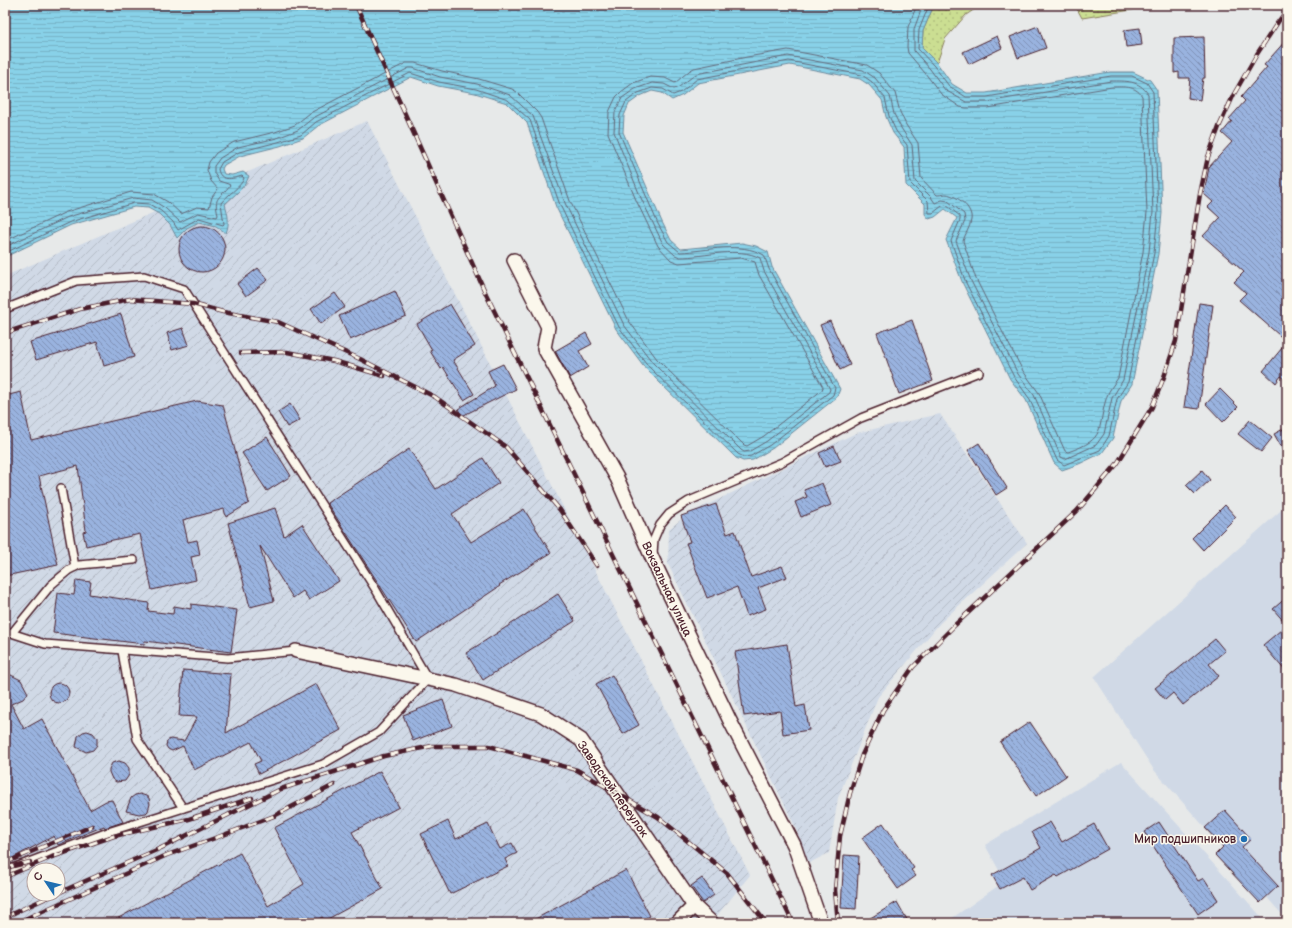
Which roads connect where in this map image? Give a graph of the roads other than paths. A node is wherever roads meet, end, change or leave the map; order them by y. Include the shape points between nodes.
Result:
1 (514, 260) dead end
2 (5, 309) edge
3 (979, 372) dead end
4 (61, 488) dead end
5 (134, 560) dead end
6 (653, 560) junction
7 (75, 567) junction
8 (8, 632) edge
9 (122, 651) junction
10 (296, 651) joint
11 (428, 679) junction
12 (183, 808) junction
13 (5, 871) edge
14 (694, 906) junction
15 (677, 923) edge
16 (712, 923) edge
17 (821, 923) edge

1 - 6 street, Вокзальная улица via 548,327 544,348 617,478
2 - 11 lane via 76,281 144,276 184,289 376,590
3 - 6 lane via 861,418 782,462 689,501 669,514 660,525 654,539
4 - 7 lane
5 - 7 lane
6 - 17 street, Вокзальная улица via 730,721 794,845
7 - 8 lane via 51,585
8 - 9 lane via 45,644
9 - 10 lane via 228,658
9 - 12 lane via 137,739
10 - 11 street, Заводской переулок
11 - 12 lane via 379,732 323,764
11 - 14 street, Заводской переулок via 456,685 541,714 581,740
12 - 13 lane via 108,832
14 - 15 street
14 - 16 street, Заводской переулок

